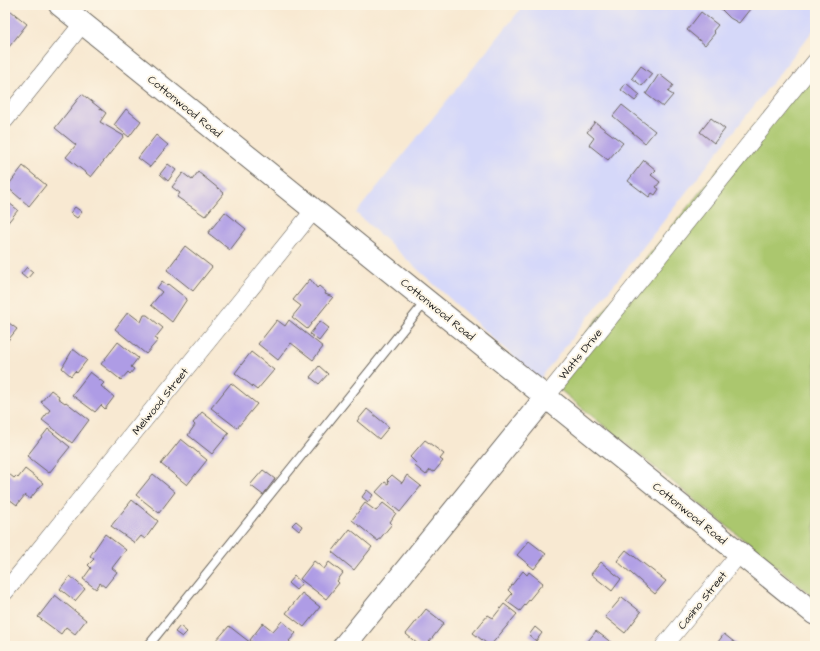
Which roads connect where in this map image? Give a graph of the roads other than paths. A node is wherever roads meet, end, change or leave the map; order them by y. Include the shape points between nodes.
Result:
1 (60, 5) edge
2 (83, 23) junction
3 (815, 62) edge
4 (5, 120) edge
5 (314, 210) junction
6 (426, 300) junction
7 (546, 397) junction
8 (740, 553) junction
9 (5, 592) edge
10 (815, 614) edge
11 (148, 646) edge
12 (344, 646) edge
13 (664, 646) edge

1 - 2 street, Cottonwood Road
2 - 4 street
2 - 5 street, Cottonwood Road
3 - 7 street, Watts Drive
5 - 6 street, Cottonwood Road
5 - 9 street, Melwood Street
6 - 7 street, Cottonwood Road
6 - 11 lane
7 - 8 street, Cottonwood Road
7 - 12 street, Watts Drive
8 - 10 street, Cottonwood Road
8 - 13 street, Casino Street

